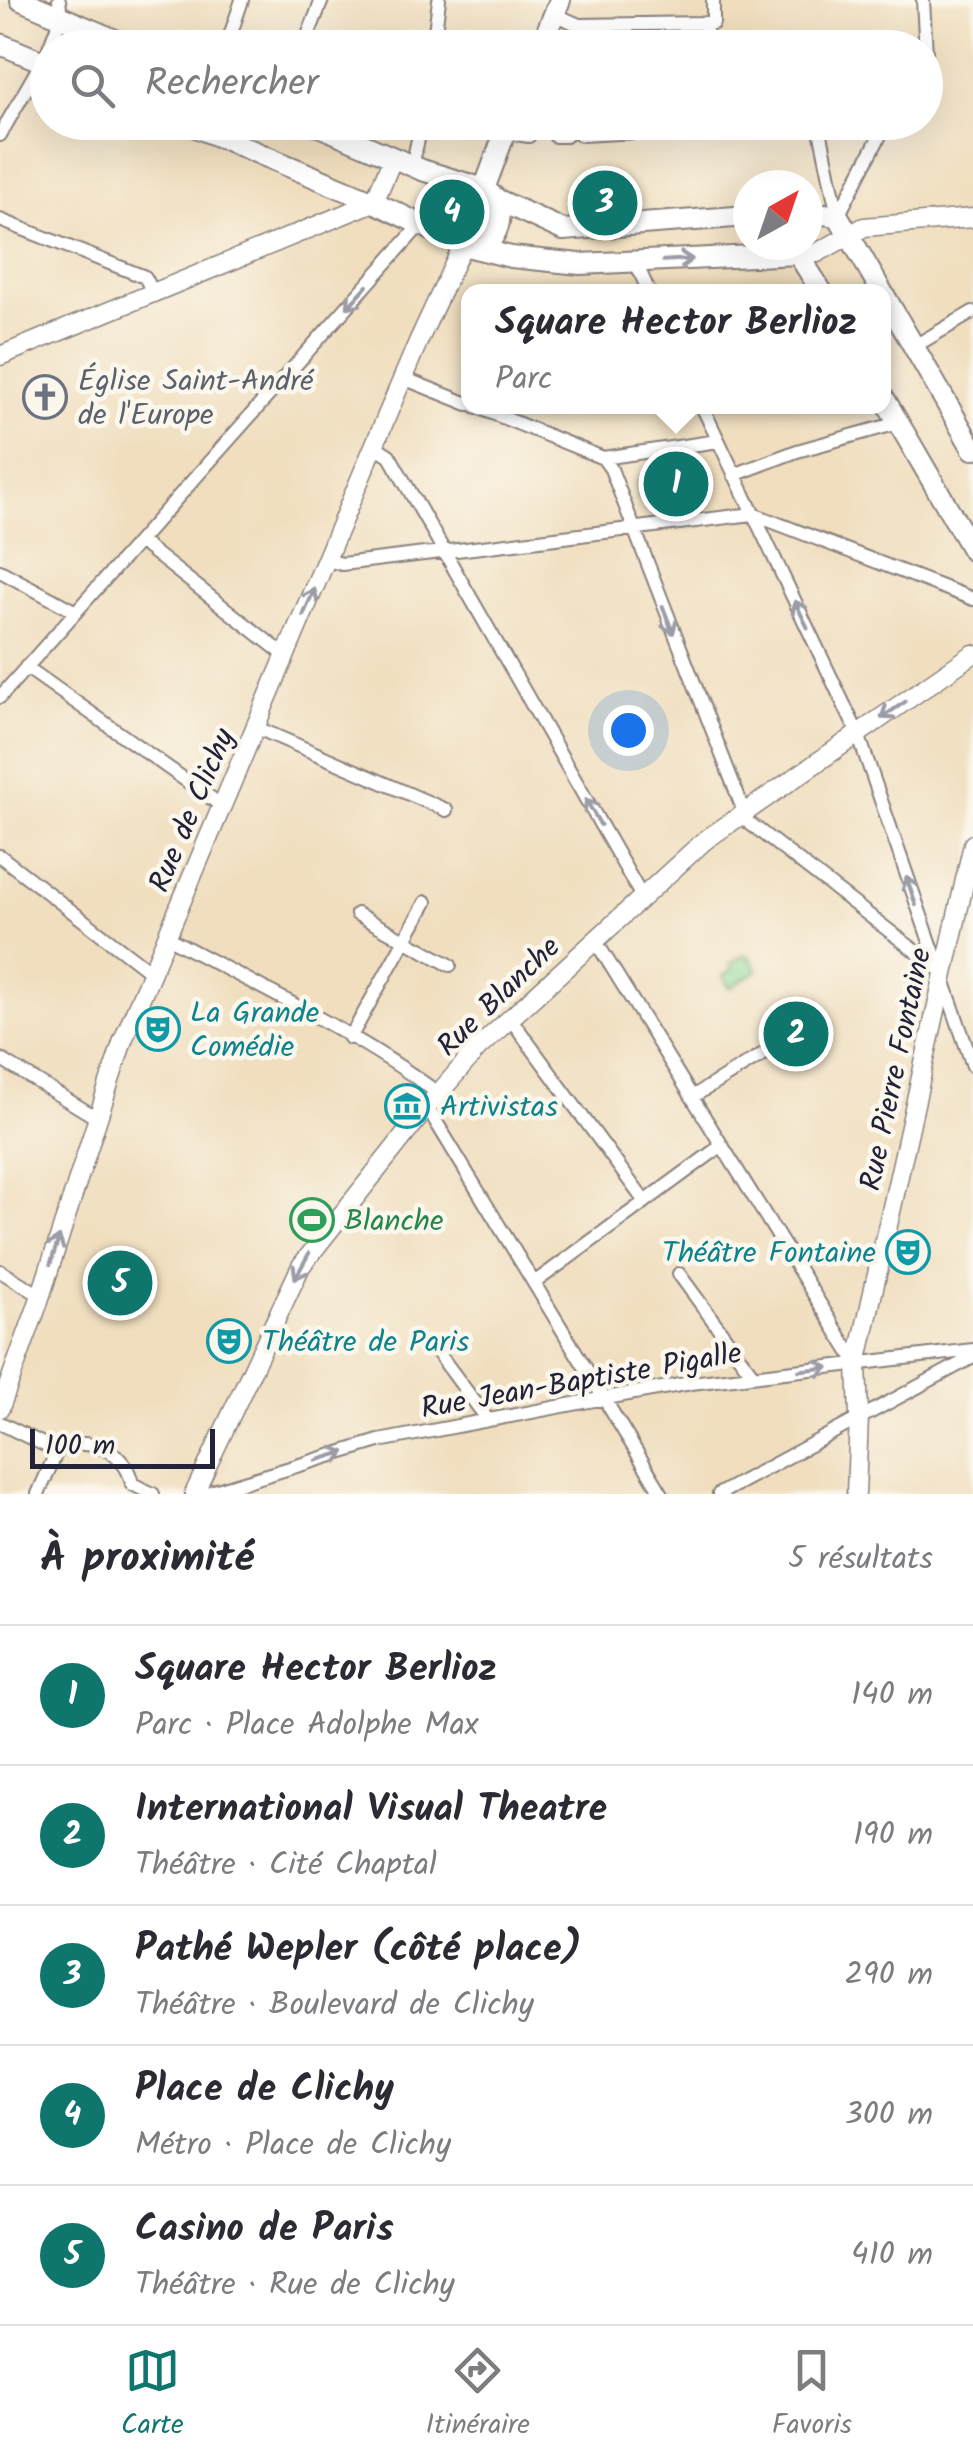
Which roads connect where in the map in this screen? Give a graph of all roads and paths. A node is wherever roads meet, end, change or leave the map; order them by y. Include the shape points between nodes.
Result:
1 (21, 0) edge
2 (242, 0) edge
3 (322, 0) edge
4 (439, 0) edge
5 (713, 0) edge
6 (923, 0) edge
7 (557, 7) edge
8 (60, 8) edge
9 (706, 24) junction
10 (101, 30) edge
11 (232, 30) edge
12 (310, 30) edge
13 (435, 30) edge
14 (706, 30) edge
15 (925, 30) edge
16 (0, 44) edge
17 (30, 52) edge
18 (30, 84) edge
19 (0, 134) edge
20 (227, 140) edge
21 (352, 140) edge
22 (413, 140) edge
23 (512, 140) edge
24 (822, 140) edge
25 (878, 140) edge
26 (403, 162) junction
27 (482, 191) junction
28 (374, 202) junction
29 (823, 214) edge
30 (838, 216) junction
31 (733, 217) edge
32 (973, 218) edge
33 (0, 220) edge
34 (422, 224) junction
35 (857, 231) junction
36 (453, 240) junction
37 (484, 248) junction
38 (823, 249) edge
39 (733, 254) edge
40 (804, 260) edge
41 (636, 262) junction
42 (646, 284) edge
43 (818, 284) edge
44 (879, 284) edge
45 (154, 294) junction
46 (891, 307) edge
47 (973, 312) edge
48 (913, 347) junction
49 (0, 356) edge
50 (404, 378) junction
51 (461, 401) edge
52 (891, 410) edge
53 (494, 414) edge
54 (706, 414) edge
55 (898, 422) junction
56 (718, 442) junction
57 (375, 446) junction
58 (973, 449) edge
59 (603, 458) junction
60 (734, 475) junction
61 (753, 514) junction
62 (633, 529) junction
63 (139, 541) junction
64 (973, 550) edge
65 (443, 551) junction
66 (327, 560) junction
67 (0, 571) edge
68 (973, 599) edge
69 (76, 612) junction
70 (973, 654) edge
71 (286, 656) junction
72 (26, 667) junction
73 (0, 697) edge
74 (256, 727) junction
75 (858, 734) junction
76 (222, 806) junction
77 (446, 810) dead end
78 (743, 813) junction
79 (973, 844) edge
80 (0, 856) edge
81 (642, 897) junction
82 (426, 902) dead end
83 (357, 914) dead end
84 (167, 937) junction
85 (404, 940) junction
86 (595, 940) junction
87 (450, 965) dead end
88 (152, 972) junction
89 (941, 976) junction
90 (510, 1018) junction
91 (350, 1038) junction
92 (783, 1042) dead end
93 (0, 1059) edge
94 (973, 1066) edge
95 (692, 1097) junction
96 (433, 1100) junction
97 (97, 1118) junction
98 (721, 1146) junction
99 (645, 1202) junction
100 (0, 1270) edge
101 (678, 1274) dead end
102 (534, 1283) junction
103 (40, 1295) junction
104 (436, 1350) dead end
105 (973, 1354) edge
106 (857, 1364) junction
107 (753, 1375) junction
108 (602, 1399) junction
109 (0, 1408) edge
110 (859, 1416) junction
111 (488, 1420) junction
112 (0, 1423) edge
113 (56, 1451) junction
114 (129, 1489) edge
115 (38, 1494) edge
116 (154, 1494) edge
117 (194, 1494) edge
118 (204, 1494) edge
119 (662, 1494) edge
120 (718, 1494) edge
121 (856, 1494) edge

1 - 8 main road
2 - 11 street
3 - 12 street
4 - 13 street
5 - 9 street via 713,24
6 - 15 street
7 - 9 street via 578,25
8 - 10 main road
9 - 14 street
16 - 17 main road
18 - 19 street
20 - 28 main road
21 - 26 main road
22 - 26 street
23 - 27 main road
24 - 30 street
25 - 30 street
26 - 27 main road
26 - 28 street
27 - 31 main road via 563,230
27 - 36 main road via 448,199 442,214
27 - 37 main road via 501,216
28 - 34 main road
28 - 45 street
29 - 30 main road
30 - 35 main road
32 - 35 street
33 - 45 street via 144,277
34 - 36 main road
34 -> 63 street
35 - 38 street
35 - 44 main road
36 - 37 main road
36 - 50 street, Rue de Clichy
37 - 41 main road via 527,260
41 -> 39 main road
40 - 43 main road
41 - 42 street
45 - 49 street
46 - 48 main road
47 - 48 street
48 - 58 main road
50 - 51 street
50 - 57 street, Rue de Clichy
52 - 55 main road
53 - 59 street
54 - 56 street
55 - 60 street
55 - 64 main road
56 - 59 street
56 - 60 street
57 - 65 street via 389,455
57 - 66 street, Rue de Clichy
59 - 62 street
60 - 61 street
61 - 62 street
61 - 68 street
75 -> 61 street
62 - 65 street
62 -> 78 street
63 - 69 street
63 - 71 street
65 - 66 street via 342,564
81 -> 65 street
71 -> 66 street, Rue de Clichy
67 - 69 street
69 - 72 street
70 -> 75 street, Rue Blanche
71 - 74 street, Rue de Clichy
72 - 73 street
72 - 76 street
74 - 76 street, Rue de Clichy
74 - 77 street
75 - 78 street, Rue Blanche
89 -> 75 street
76 - 84 street, Rue de Clichy
78 - 81 street, Rue Blanche
78 - 89 street
79 - 89 street, Rue Pierre Fontaine
80 - 88 street
81 - 86 street, Rue Blanche
82 - 85 street
83 - 85 street
84 - 88 street, Rue de Clichy
84 - 91 street
85 - 87 street
85 - 91 street
86 - 90 street, Rue Blanche
86 - 95 street
88 - 97 street, Rue de Clichy
89 - 94 street
89 - 106 street, Rue Pierre Fontaine
90 - 96 street, Rue Blanche
90 - 99 street
91 - 96 street via 417,1077
92 - 95 street
93 - 97 street
95 - 98 street
96 - 102 street
96 -> 117 street, Rue Blanche via 301,1266
103 -> 97 street, Rue de Clichy
98 - 99 street
98 - 106 street
99 - 102 street
100 - 103 street
101 - 107 street
102 - 108 street
103 - 109 street, Rue de Clichy
104 - 111 street
105 - 106 street, Rue Jean-Baptiste Pigalle
105 - 110 street
107 -> 106 street, Rue Jean-Baptiste Pigalle
106 - 110 street, Rue Pierre Fontaine
107 - 108 street, Rue Jean-Baptiste Pigalle
108 - 111 street, Rue Jean-Baptiste Pigalle
108 - 119 street
110 - 120 street
110 - 121 street, Rue Pierre Fontaine
118 -> 111 street, Rue Jean-Baptiste Pigalle via 380,1441
112 - 113 street
113 - 114 street via 76,1443 106,1450 127,1468
113 - 115 street
114 - 116 street

